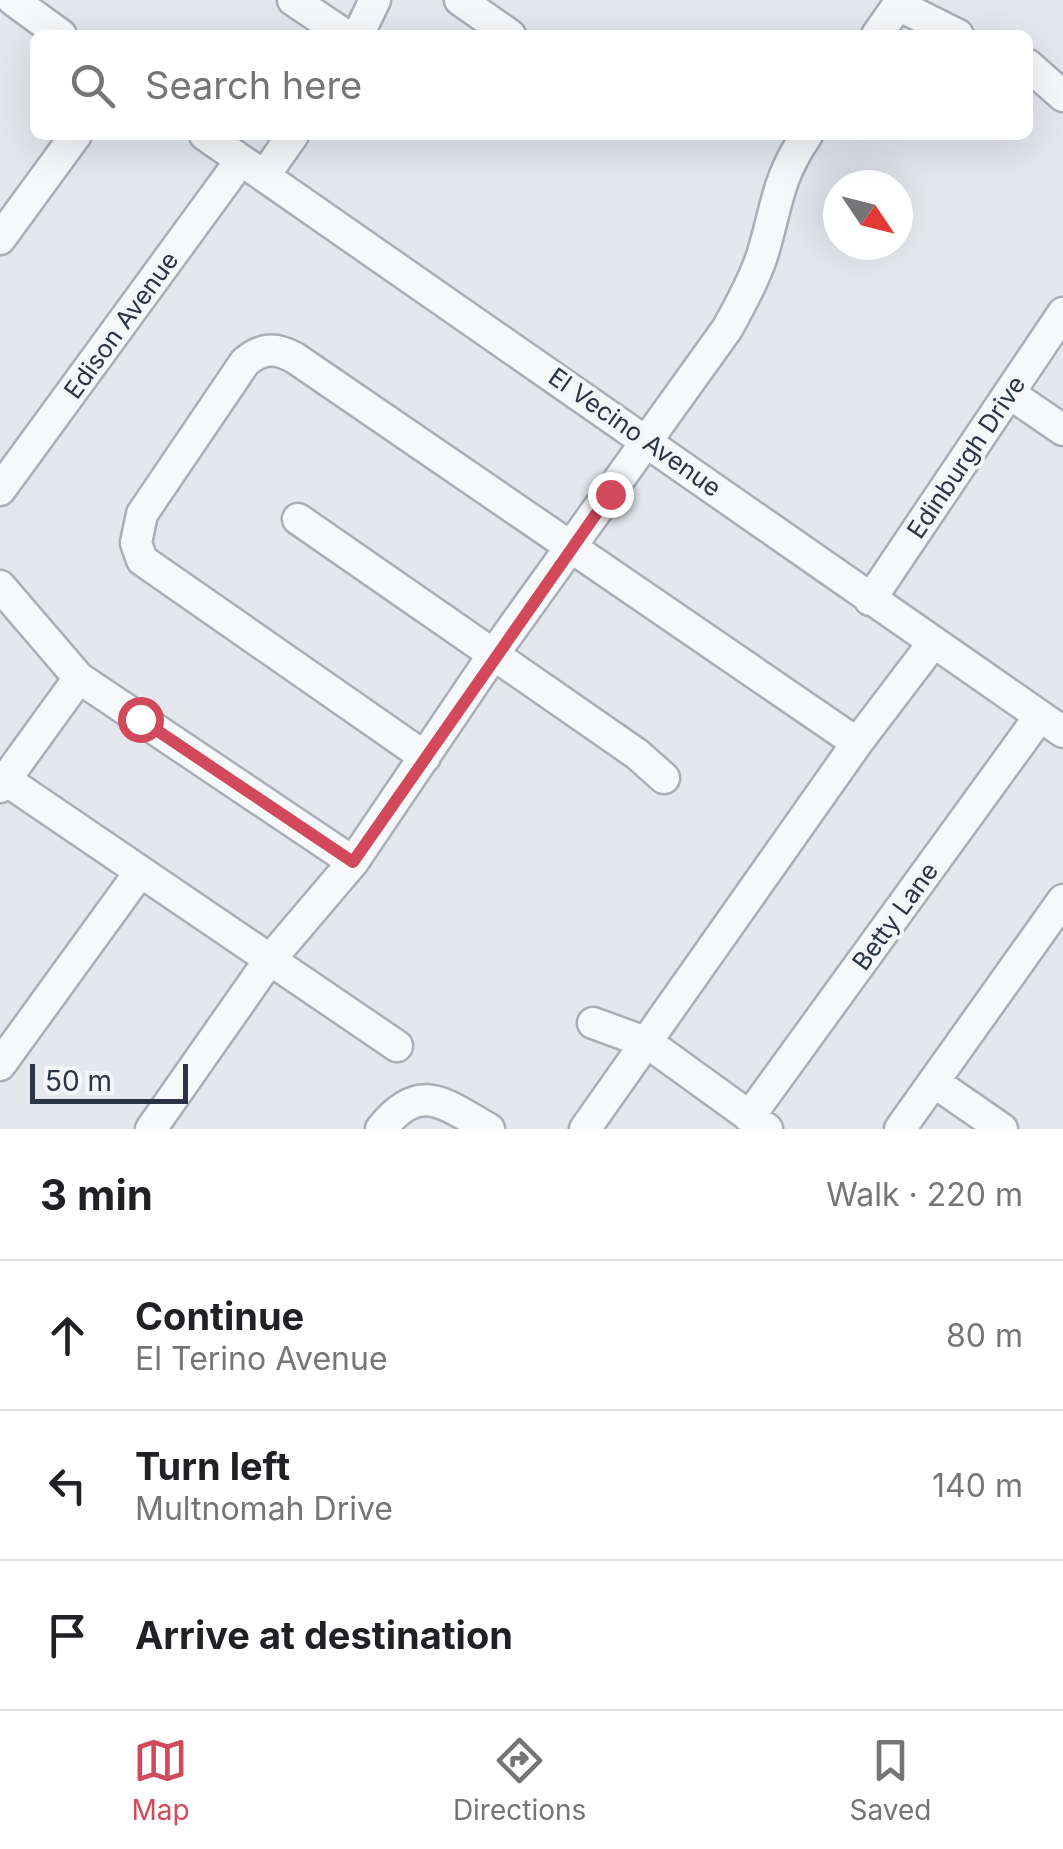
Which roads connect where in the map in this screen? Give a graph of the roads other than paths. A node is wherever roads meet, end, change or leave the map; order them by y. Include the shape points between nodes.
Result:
1 (13, 0) edge
2 (293, 0) edge
3 (375, 0) edge
4 (460, 0) edge
5 (54, 30) edge
6 (338, 30) edge
7 (360, 30) edge
8 (503, 30) edge
9 (880, 30) edge
10 (948, 30) edge
11 (1033, 69) edge
12 (1062, 92) edge
13 (72, 140) edge
14 (212, 140) edge
15 (287, 140) edge
16 (804, 140) edge
17 (253, 168) junction
18 (0, 239) edge
19 (1063, 313) edge
20 (1009, 394) junction
21 (1063, 430) edge
22 (648, 440) junction
23 (0, 490) edge
24 (298, 519) dead end
25 (571, 546) junction
26 (0, 586) edge
27 (870, 600) junction
28 (933, 644) junction
29 (493, 656) junction
30 (79, 678) junction
31 (1052, 724) edge
32 (858, 743) junction
33 (425, 757) junction
34 (664, 778) dead end
35 (2, 781) edge
36 (353, 862) junction
37 (140, 872) junction
38 (1063, 900) edge
39 (268, 962) junction
40 (592, 1023) dead end
41 (648, 1043) junction
42 (396, 1046) dead end
43 (0, 1064) edge
44 (934, 1082) junction
45 (758, 1123) edge
46 (151, 1129) edge
47 (380, 1129) edge
48 (490, 1129) edge
49 (585, 1129) edge
50 (900, 1129) edge
51 (1002, 1129) edge

1 - 5 street
2 - 6 street
3 - 7 street
4 - 8 street
9 - 10 street via 898,5
11 - 12 street
13 - 18 street
14 - 17 street, El Vecino Avenue
15 - 17 street, Edison Avenue
16 - 22 street via 774,199 748,292
17 - 22 street, El Vecino Avenue
17 - 23 street, Edison Avenue
19 - 20 street, Edinburgh Drive
20 - 21 street
20 - 27 street, Edinburgh Drive
22 - 25 street
22 - 27 street, El Vecino Avenue
24 - 29 street
25 - 29 street
25 - 32 street
25 - 33 street via 280,350 258,351 235,377 142,514 136,543 142,560
26 - 30 street
27 - 28 street, El Vecino Avenue
28 - 31 street, El Vecino Avenue
28 - 32 street
29 - 33 street
29 - 34 street
30 - 35 street
30 - 36 street
31 - 45 street, Betty Lane
32 - 41 street
33 - 36 street
35 - 37 street
36 - 39 street
37 - 39 street
37 - 43 street
38 - 44 street
39 - 42 street
39 - 46 street
40 - 41 street
41 - 45 street
41 - 49 street
44 - 50 street
44 - 51 street
47 - 48 street via 400,1105 418,1099

